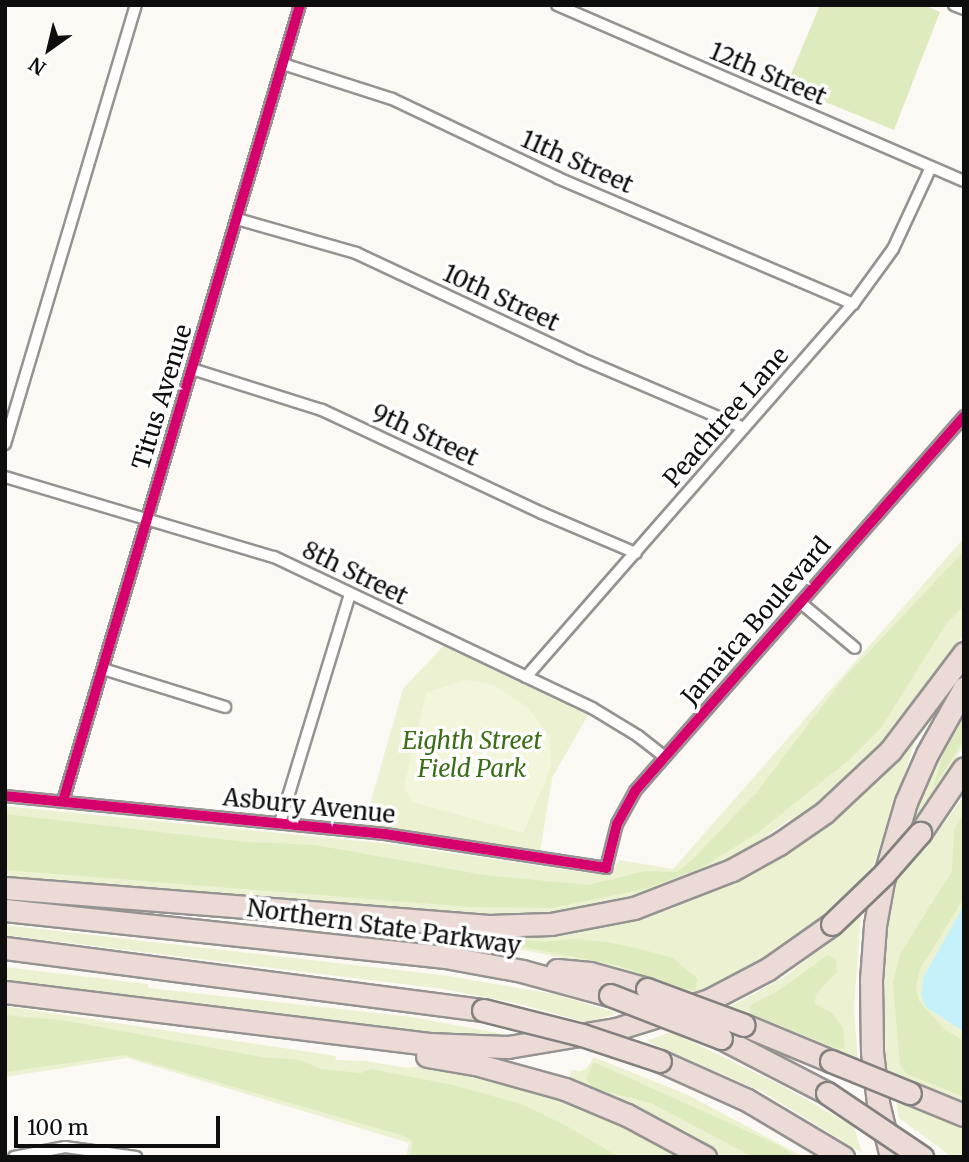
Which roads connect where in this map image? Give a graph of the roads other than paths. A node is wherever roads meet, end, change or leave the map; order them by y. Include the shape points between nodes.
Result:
1 (136, 5) edge
2 (300, 5) edge
3 (557, 5) edge
4 (954, 5) edge
5 (964, 9) edge
6 (283, 64) junction
7 (931, 167) junction
8 (964, 181) edge
9 (236, 219) junction
10 (853, 304) junction
11 (192, 369) junction
12 (964, 416) edge
13 (744, 428) junction
14 (5, 444) edge
15 (5, 477) edge
16 (147, 519) junction
17 (636, 553) junction
18 (350, 594) junction
19 (801, 603) junction
20 (855, 648) dead end
21 (964, 653) edge
22 (103, 669) junction
23 (526, 677) junction
24 (964, 688) edge
25 (225, 707) dead end
26 (665, 757) junction
27 (964, 768) edge
28 (5, 796) edge
29 (63, 802) junction
30 (280, 823) junction
31 (606, 868) joint
32 (5, 888) edge
33 (5, 910) edge
34 (5, 948) edge
35 (495, 965) junction
36 (5, 992) edge
37 (184, 1013) junction
38 (964, 1115) edge
39 (14, 1157) edge
40 (136, 1157) edge
41 (705, 1157) edge
42 (843, 1157) edge
43 (891, 1157) edge
44 (922, 1157) edge

1 - 14 street
2 - 6 street, Titus Avenue
3 - 7 street, 12th Street
4 - 5 street
6 - 9 street, Titus Avenue
6 - 10 street, 11th Street via 392,99 558,178
7 - 8 street, 12th Street
7 - 10 street, Peachtree Lane via 893,250
9 - 11 street, Titus Avenue
9 - 13 street, 10th Street via 356,253 580,358
10 - 13 street, Peachtree Lane
11 - 16 street, Titus Avenue
11 - 17 street, 9th Street via 322,410
12 - 19 street, Jamaica Boulevard
13 - 17 street, Peachtree Lane
15 - 16 street, 8th Street
16 - 18 street, 8th Street via 274,557
16 - 22 street, Titus Avenue
17 - 23 street, Peachtree Lane
18 - 23 street, 8th Street
18 - 30 street
19 - 20 street
19 - 26 street, Jamaica Boulevard
21 - 32 highway via 890,751 825,812 732,870 624,911 551,924 489,926
22 - 25 street
22 - 29 street, Titus Avenue
23 - 26 street, 8th Street via 611,719
24 - 43 highway via 906,802 875,925 872,1052
26 - 31 street, Jamaica Boulevard via 626,805
27 - 37 highway, bridge via 920,833 832,924 768,969 709,1000 616,1029 508,1047 429,1044
28 - 29 street, Asbury Avenue
29 - 30 street, Asbury Avenue
30 - 31 street, Asbury Avenue
33 - 35 highway, Northern State Parkway via 395,950
34 - 42 highway, bridge via 483,1010 660,1061 747,1100
35 - 38 highway, bridge via 590,973 647,989
35 - 44 highway, Northern State Parkway, bridge via 610,995 721,1038 827,1093
36 - 37 highway
37 - 41 highway via 269,1036 424,1056 522,1076 607,1105
39 - 40 street via 65,1147

